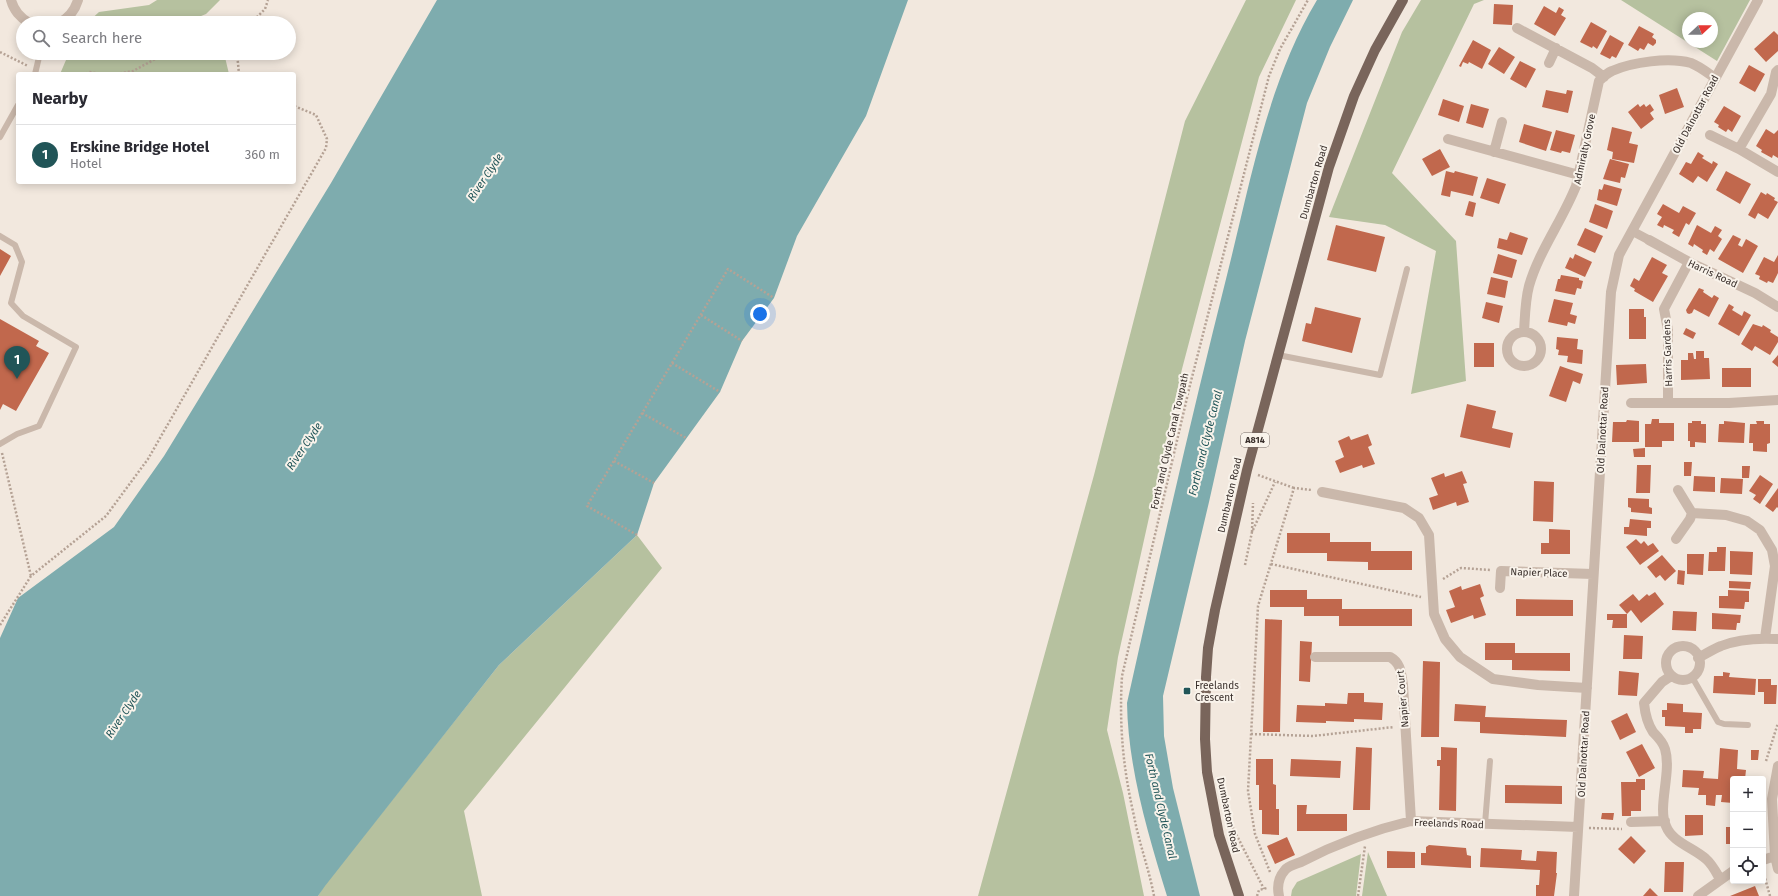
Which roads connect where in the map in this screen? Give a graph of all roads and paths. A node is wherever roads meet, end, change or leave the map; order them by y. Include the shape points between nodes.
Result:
1 (11, 0) edge
2 (78, 0) edge
3 (268, 0) edge
4 (1308, 0) edge
5 (1403, 0) edge
6 (1758, 0) edge
7 (19, 16) edge
8 (69, 16) edge
9 (259, 16) edge
10 (1517, 28) dead end
11 (1556, 48) junction
12 (0, 52) edge
13 (39, 60) edge
14 (153, 60) edge
15 (237, 60) edge
16 (1549, 63) dead end
17 (1778, 70) edge
18 (36, 72) edge
19 (127, 72) edge
20 (239, 72) edge
21 (1604, 77) junction
22 (1715, 78) junction
23 (296, 107) edge
24 (16, 109) edge
25 (1502, 122) dead end
26 (1710, 135) dead end
27 (0, 137) edge
28 (1448, 139) dead end
29 (1739, 149) junction
30 (1494, 152) junction
31 (1778, 172) edge
32 (1579, 175) junction
33 (1632, 231) junction
34 (0, 236) edge
35 (1649, 240) joint
36 (1689, 262) junction
37 (1407, 269) dead end
38 (774, 298) dead end
39 (1778, 307) edge
40 (701, 315) junction
41 (1524, 332) dead end
42 (742, 342) dead end
43 (1278, 355) junction
44 (672, 363) junction
45 (720, 392) dead end
46 (1778, 400) edge
47 (1668, 402) junction
48 (1631, 403) dead end
49 (642, 413) junction
50 (686, 438) dead end
51 (0, 444) edge
52 (614, 461) junction
53 (1256, 482) dead end
54 (1275, 482) junction
55 (654, 484) dead end
56 (1294, 488) junction
57 (1678, 490) dead end
58 (1322, 492) joint
59 (1253, 496) dead end
60 (1692, 513) junction
61 (1252, 532) junction
62 (637, 535) dead end
63 (1676, 539) dead end
64 (1271, 564) junction
65 (1244, 565) dead end
66 (1501, 571) junction
67 (1593, 574) junction
68 (30, 576) junction
69 (1432, 583) junction
70 (1500, 588) dead end
71 (1433, 600) junction
72 (0, 625) edge
73 (1765, 638) junction
74 (1778, 639) edge
75 (1315, 657) dead end
76 (1698, 658) junction
77 (1671, 676) junction
78 (1692, 677) junction
79 (1587, 688) junction
80 (1778, 723) edge
81 (1748, 725) dead end
82 (1405, 726) junction
83 (1251, 734) junction
84 (1490, 761) dead end
85 (1778, 766) edge
86 (1765, 768) dead end
87 (1227, 815) dead end
88 (1411, 821) junction
89 (1665, 821) junction
90 (1631, 822) joint
91 (1485, 824) junction
92 (1578, 827) junction
93 (1366, 834) junction
94 (1775, 856) junction
95 (1766, 859) edge
96 (1778, 869) edge
97 (1730, 873) edge
98 (1720, 879) junction
99 (1766, 881) edge
100 (1264, 889) dead end
101 (1278, 891) edge
102 (1154, 896) edge
103 (1239, 896) edge
104 (1358, 896) edge
105 (1574, 896) edge
106 (1698, 896) edge
107 (1770, 896) edge

1 - 7 street
2 - 8 street
3 - 9 path via 265,10
4 - 102 path, Forth and Clyde Canal Towpath via 1280,48 1269,76 1190,386 1122,676 1120,711 1123,759 1134,817
5 - 43 main road, Dumbarton Road / A814 via 1375,50 1354,96 1328,167
6 - 22 street, Old Dalnottar Road
10 - 11 street
11 - 16 street
11 - 21 street
12 - 18 path
13 - 18 lane
14 - 19 path
15 - 20 path
17 - 29 street via 1771,94
21 - 22 street via 1610,71 1627,66 1670,61 1692,64
21 - 32 street, Admiralty Grove via 1598,87
22 - 33 street, Old Dalnottar Road
23 - 68 path via 316,115 327,138 326,148 148,459 106,516
24 - 27 lane
25 - 30 street
26 - 29 street
28 - 30 street
29 - 31 street
30 - 32 street
32 - 41 street, Admiralty Grove via 1570,201 1542,254 1529,286
33 - 35 street
33 - 67 street, Old Dalnottar Road via 1619,255 1611,292
34 - 51 lane via 15,245 22,262 11,303 23,316 76,347 39,426
35 - 36 street, Harris Road
36 - 39 street, Harris Road via 1755,293
36 - 47 street, Harris Gardens via 1664,309 1668,330
37 - 43 lane via 1380,375
38 - 40 path via 728,269
40 - 42 path
40 - 44 path
43 - 103 main road, Dumbarton Road / A814 via 1247,470 1208,648 1205,739 1207,772 1219,835
44 - 45 path
44 - 49 path
46 - 47 street via 1730,403
47 - 48 street
49 - 50 path
49 - 52 path
51 - 68 path
52 - 55 path
52 - 62 path via 587,506
53 - 54 path via 1258,475
54 - 56 path
54 - 61 path
56 - 58 path
56 - 64 path
57 - 60 street
58 - 69 street via 1404,508 1419,518 1429,535
59 - 61 path
60 - 63 street
60 - 73 street via 1726,514 1747,521 1760,530 1772,550 1775,566
61 - 65 path
64 - 71 path
64 - 83 path via 1258,606
66 - 67 street, Napier Place
66 - 69 path via 1461,568
66 - 70 street, Napier Place
67 - 79 street, Old Dalnottar Road
68 - 72 path
69 - 71 street
71 - 79 street via 1434,614 1445,639 1460,658 1493,679
73 - 74 street
73 - 76 street via 1721,646
75 - 82 street, Napier Court via 1390,657 1396,661 1401,669
76 - 77 street via 1696,652 1684,647 1671,652 1666,663
76 - 78 street via 1697,672
77 - 78 street via 1681,680
77 - 89 street via 1662,682 1644,703 1646,717 1665,749
78 - 81 lane via 1718,722
79 - 92 street, Old Dalnottar Road
80 - 86 path
82 - 83 path via 1313,736
82 - 88 street, Napier Court
83 - 101 path via 1248,791 1255,834
84 - 91 lane
85 - 94 street via 1772,799
87 - 100 path
88 - 91 street, Freelands Road
88 - 93 street, Freelands Road
89 - 90 street
89 - 98 street via 1675,837 1707,859
90 - 92 path via 1628,829
91 - 92 street, Freelands Road
92 - 105 street, Old Dalnottar Road
93 - 101 street, Freelands Road via 1285,870
93 - 104 path
94 - 95 street
94 - 96 street
97 - 98 street
98 - 106 street
99 - 107 path

